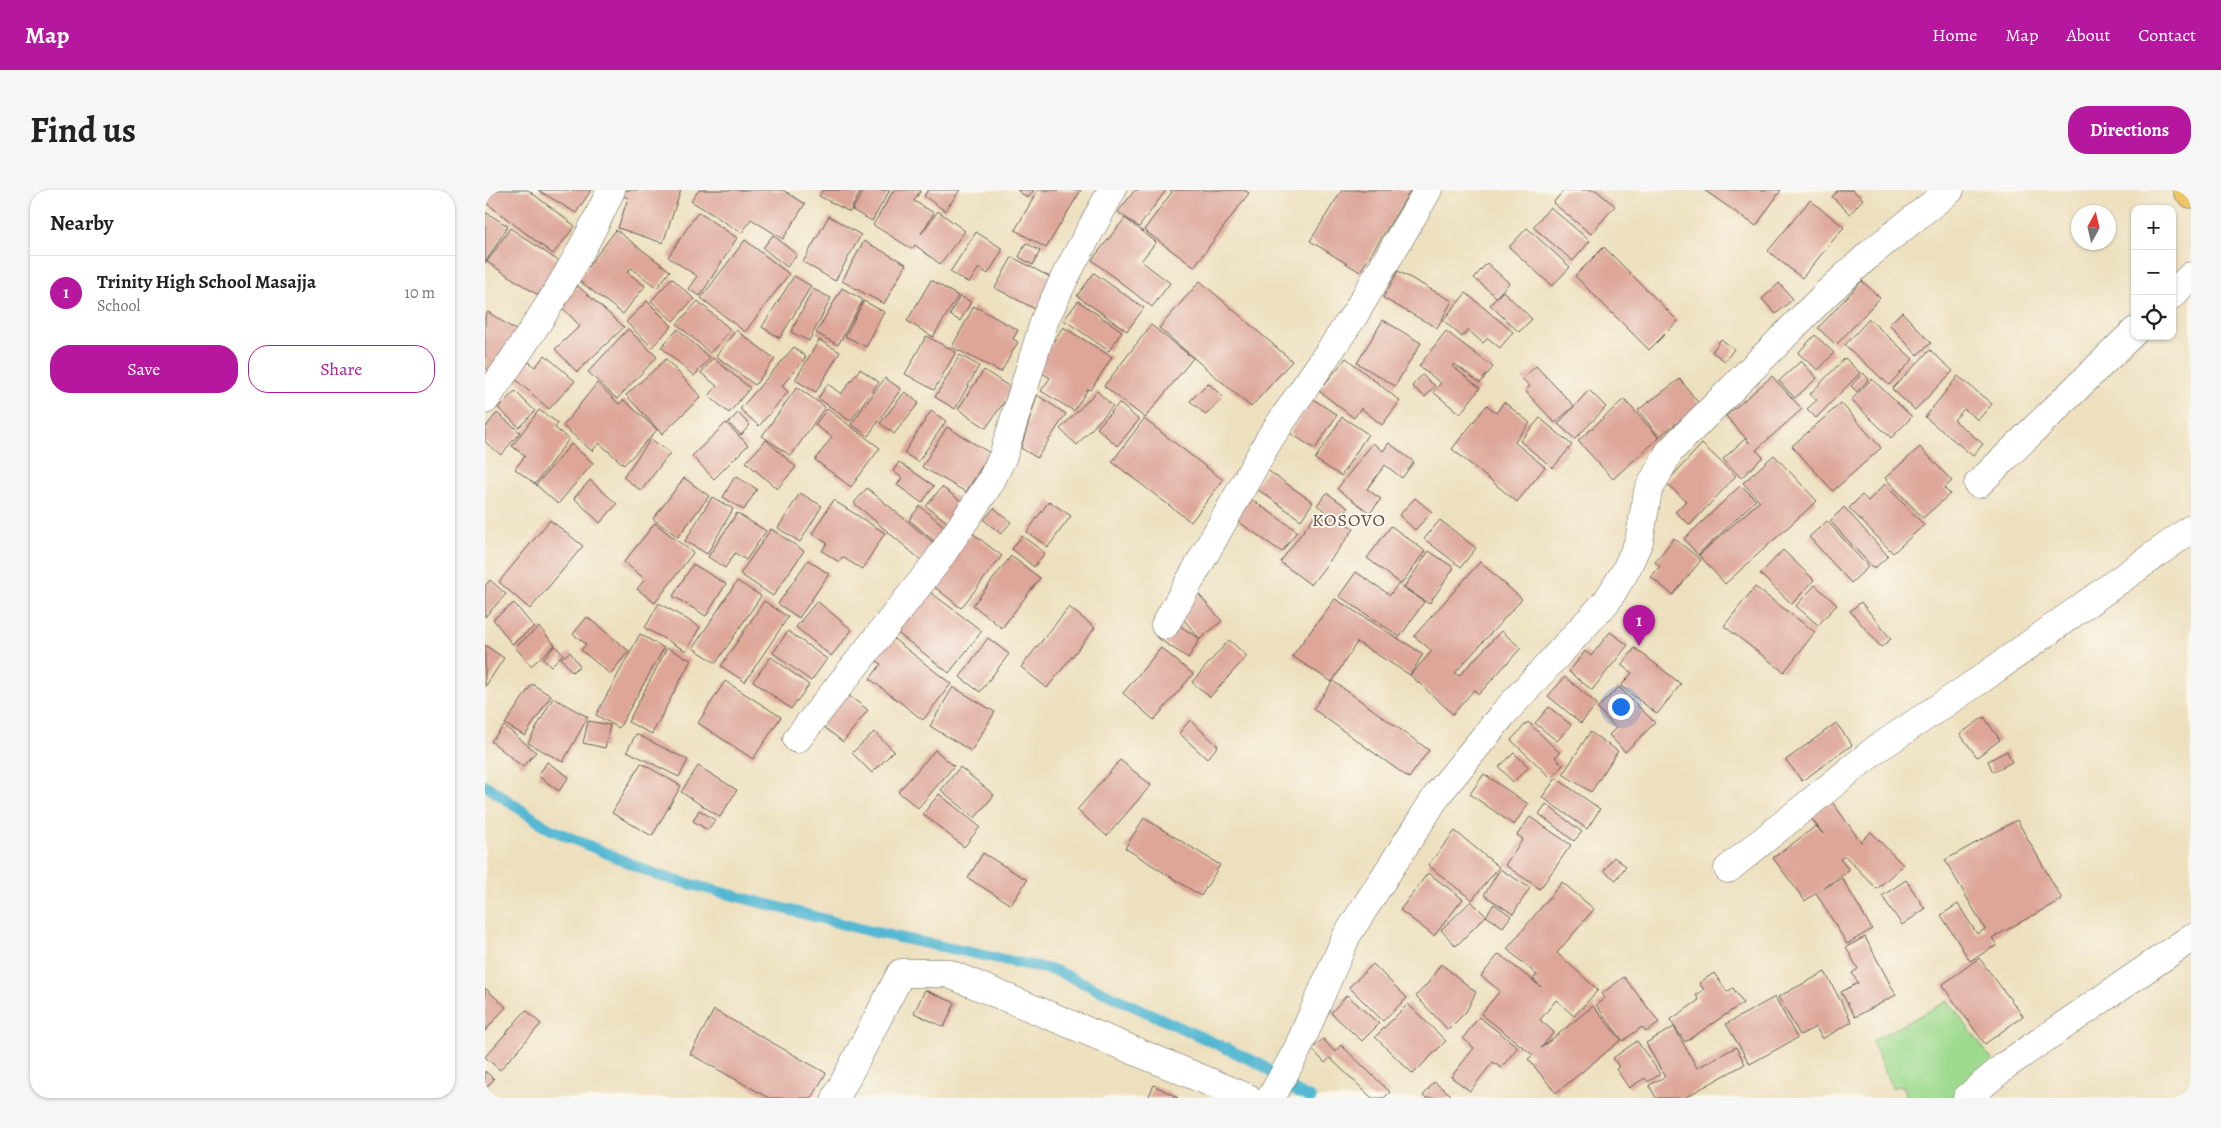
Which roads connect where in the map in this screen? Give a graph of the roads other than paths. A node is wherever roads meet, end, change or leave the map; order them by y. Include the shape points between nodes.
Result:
1 (611, 190) edge
2 (1113, 190) edge
3 (1428, 190) edge
4 (1950, 190) edge
5 (2187, 190) edge
6 (2191, 194) edge
7 (2191, 276) edge
8 (2176, 291) edge
9 (2131, 335) edge
10 (485, 400) edge
11 (1978, 484) dead end
12 (2191, 530) edge
13 (1165, 625) dead end
14 (797, 739) dead end
15 (1728, 869) dead end
16 (2191, 938) edge
17 (1274, 1093) edge
18 (836, 1098) edge
19 (1248, 1098) edge
20 (1967, 1098) edge

1 - 10 street via 567,278
2 - 14 street via 1065,275 1045,319 1003,456 991,483 936,562
3 - 13 street via 1355,314 1270,438
4 - 17 street via 1872,252 1827,293 1669,452 1648,491 1639,541 1607,601 1503,714 1438,794 1347,935 1297,1050
5 - 6 main road
7 - 8 street
9 - 11 street
12 - 15 street via 1980,680 1875,750
16 - 20 street via 2006,1065
18 - 19 street via 901,973 947,973

